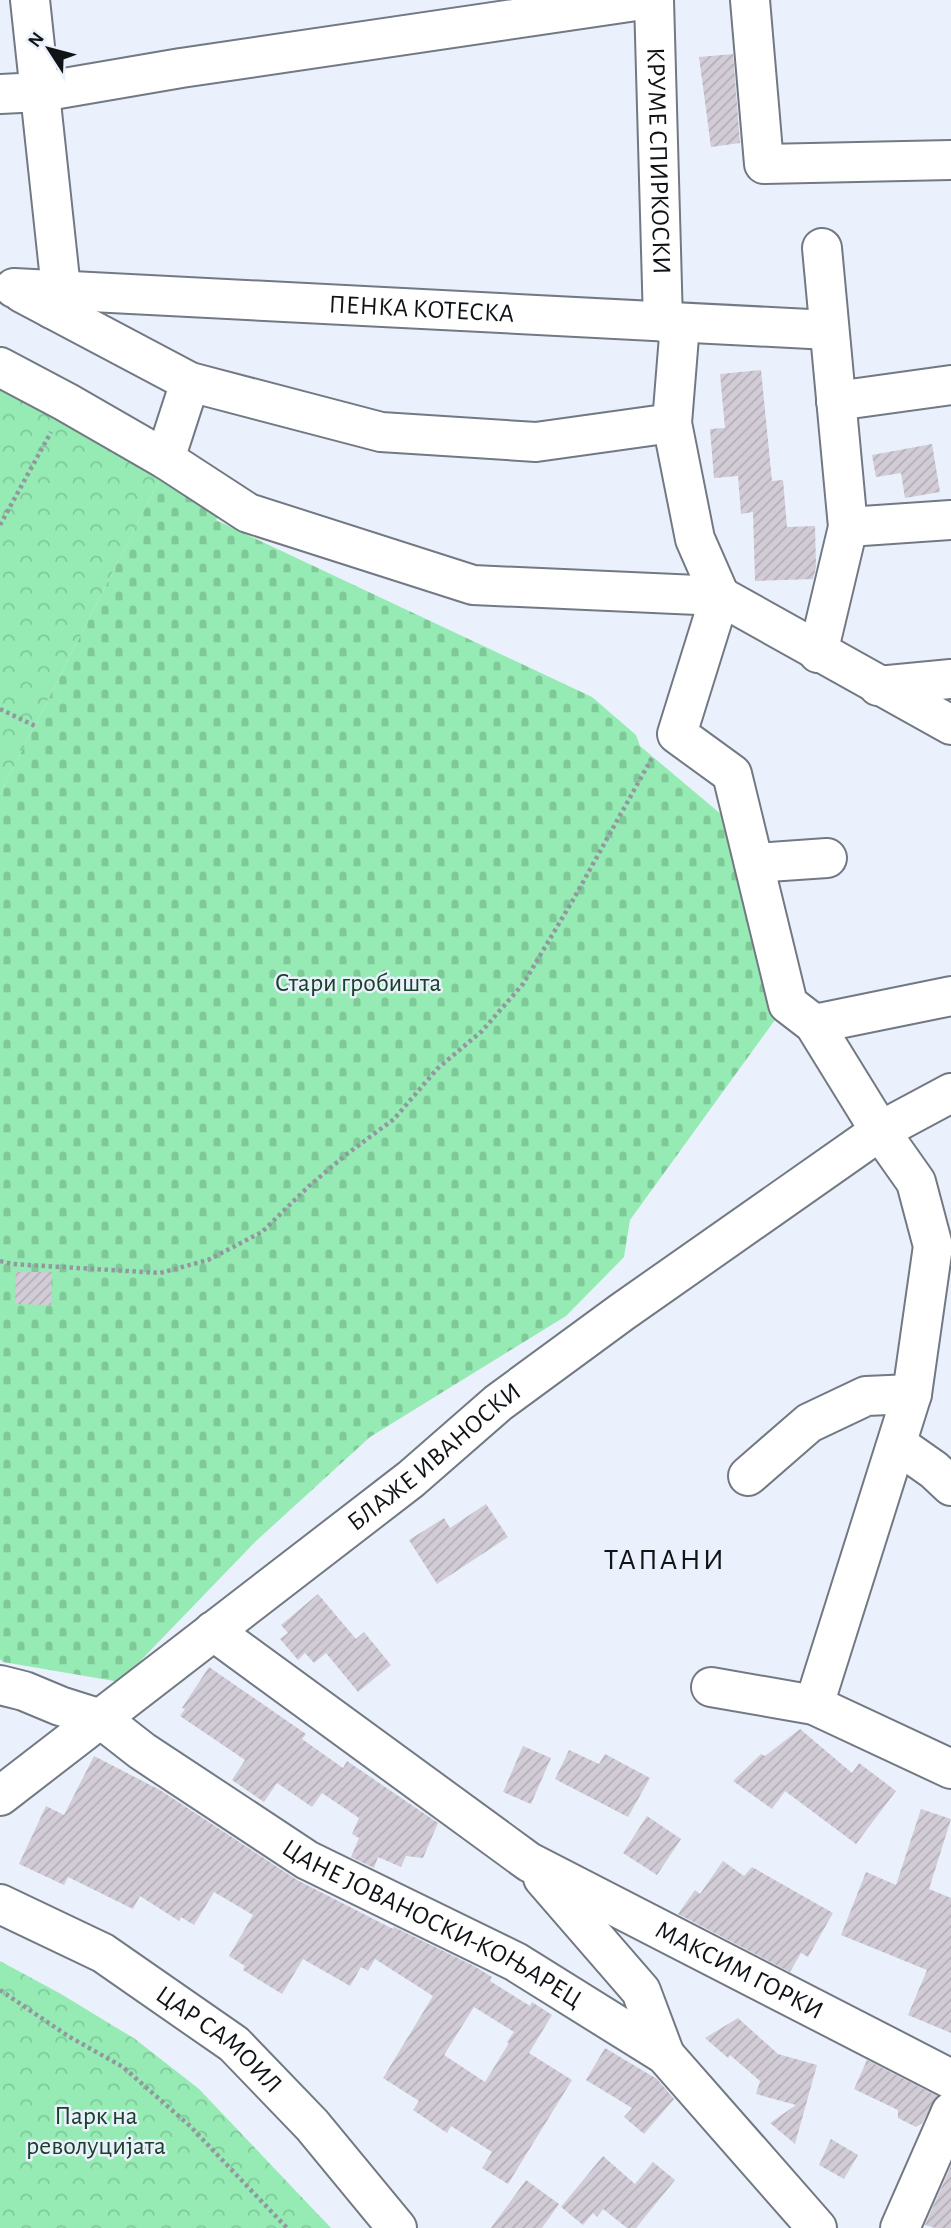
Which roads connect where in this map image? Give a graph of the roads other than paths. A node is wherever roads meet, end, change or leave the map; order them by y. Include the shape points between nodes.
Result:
1 (30, 0) edge
2 (643, 0) edge
3 (654, 0) edge
4 (750, 0) edge
5 (41, 92) junction
6 (0, 94) edge
7 (951, 160) edge
8 (821, 248) dead end
9 (7, 286) edge
10 (57, 299) junction
11 (672, 323) junction
12 (830, 330) junction
13 (0, 367) edge
14 (190, 382) junction
15 (951, 385) edge
16 (836, 401) junction
17 (672, 422) junction
18 (165, 459) junction
19 (951, 520) edge
20 (848, 527) junction
21 (720, 596) junction
22 (818, 653) junction
23 (951, 680) edge
24 (878, 686) junction
25 (951, 725) edge
26 (827, 858) dead end
27 (754, 863) junction
28 (951, 996) edge
29 (814, 1024) junction
30 (951, 1093) edge
31 (880, 1130) junction
32 (912, 1394) junction
33 (897, 1444) junction
34 (748, 1476) dead end
35 (951, 1486) edge
36 (212, 1631) junction
37 (0, 1659) edge
38 (711, 1687) dead end
39 (12, 1688) edge
40 (814, 1705) junction
41 (101, 1720) junction
42 (951, 1769) edge
43 (0, 1796) edge
44 (529, 1862) junction
45 (0, 1904) edge
46 (665, 2055) junction
47 (951, 2079) edge
48 (951, 2112) edge
49 (397, 2228) edge
50 (817, 2228) edge
51 (900, 2228) edge

1 - 5 street
2 - 5 street
3 - 11 street, КРУМЕ СПИРКОСКИ
4 - 7 street via 764,164
5 - 6 street
5 - 10 street
8 - 12 street
9 - 10 street, ПЕНКА КОТЕСКА
10 - 11 street, ПЕНКА КОТЕСКА
10 - 14 street, ПЕНКА КОТЕСКА
11 - 12 street, ПЕНКА КОТЕСКА
11 - 17 street, КРУМЕ СПИРКОСКИ
12 - 16 street
13 - 18 street
14 - 17 street, ПЕНКА КОТЕСКА via 381,432 536,442
14 - 18 street
15 - 16 street
16 - 20 street
17 - 21 street, КРУМЕ СПИРКОСКИ via 695,539
18 - 21 street via 248,513 473,585
19 - 20 street
20 - 22 street
21 - 22 street
21 - 27 street via 677,734 732,774
22 - 24 street
23 - 24 street
24 - 25 street
26 - 27 street
27 - 29 street via 788,1004
28 - 29 street
29 - 31 street
30 - 31 street, БЛАЖЕ ИВАНОСКИ
31 - 32 street via 916,1182 933,1246
31 - 36 street, БЛАЖЕ ИВАНОСКИ via 498,1403 411,1479
32 - 33 street
32 - 34 street via 866,1396 809,1423
33 - 35 street
33 - 40 street
36 - 41 street, БЛАЖЕ ИВАНОСКИ
36 - 44 street, МАКСИМ ГОРКИ
37 - 39 street
38 - 40 street
39 - 41 street, ЦАНЕ ЈОВАНОСКИ-КОЊАРЕЦ
40 - 42 street
41 - 43 street, БЛАЖЕ ИВАНОСКИ
41 - 46 street, ЦАНЕ ЈОВАНОСКИ-КОЊАРЕЦ via 307,1860 516,1962
44 - 46 street, МАКСИМ ГОРКИ via 641,1991
44 - 47 street, МАКСИМ ГОРКИ
45 - 49 street, ЦАР САМОИЛ via 103,1954 234,2044 312,2125
46 - 50 street, ЦАНЕ ЈОВАНОСКИ-КОЊАРЕЦ
48 - 51 street

